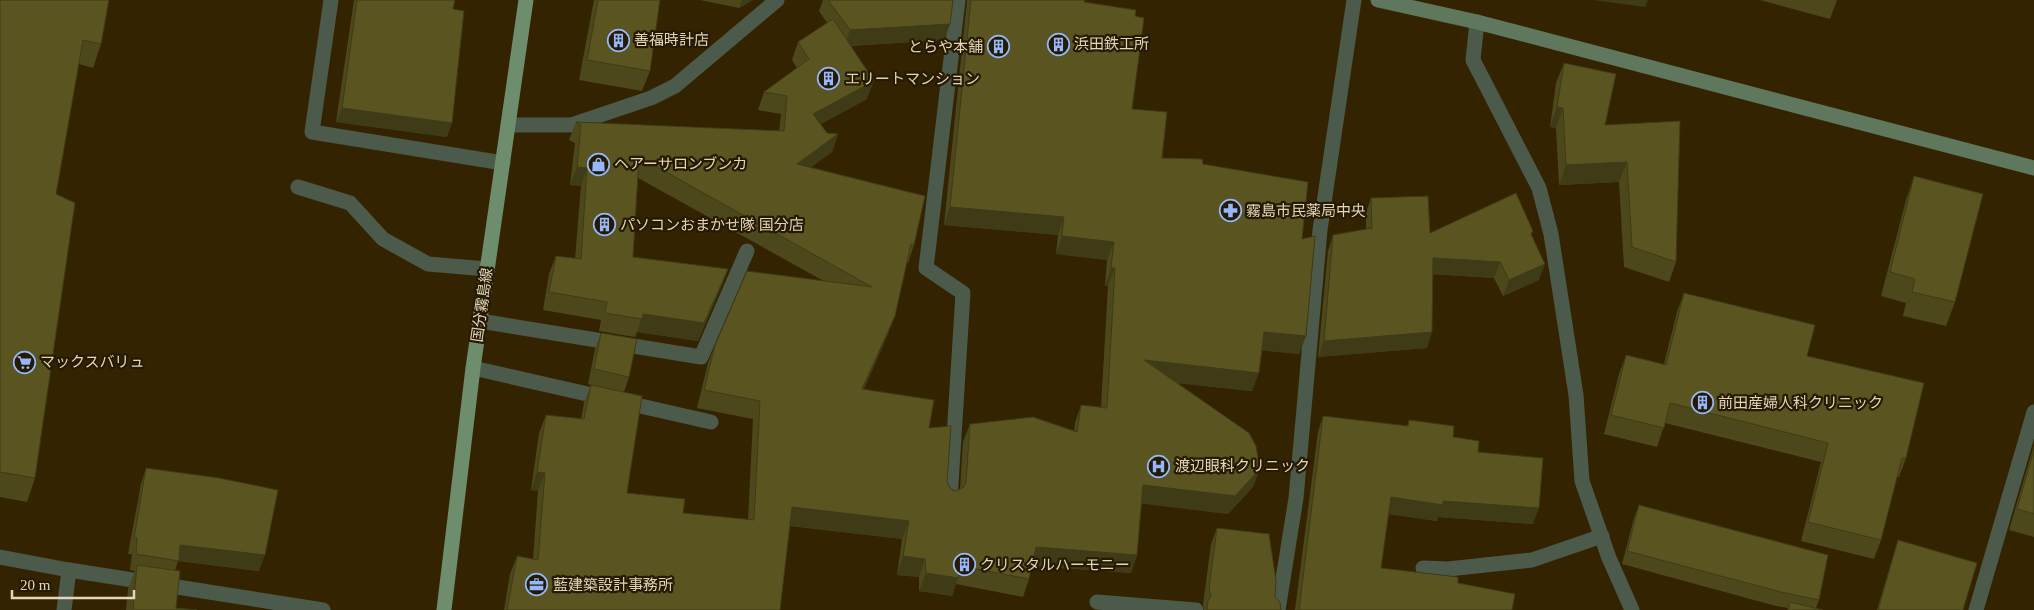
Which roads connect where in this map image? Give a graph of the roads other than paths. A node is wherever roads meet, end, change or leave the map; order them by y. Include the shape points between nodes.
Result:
1 (331, 0) edge
2 (526, 0) edge
3 (777, 0) edge
4 (958, 0) edge
5 (1354, 0) edge
6 (1378, 0) edge
7 (1477, 22) junction
8 (508, 125) junction
9 (503, 162) junction
10 (2034, 168) edge
11 (298, 187) dead end
12 (747, 252) dead end
13 (487, 269) junction
14 (480, 320) junction
15 (473, 368) junction
16 (2034, 412) edge
17 (711, 422) dead end
18 (950, 500) edge
19 (1602, 536) junction
20 (0, 556) edge
21 (1423, 568) dead end
22 (69, 570) junction
23 (1097, 602) dead end
24 (64, 610) edge
25 (323, 610) edge
26 (444, 610) edge
27 (1196, 610) edge
28 (1278, 610) edge
29 (1632, 610) edge
30 (1976, 610) edge

1 - 9 street via 312,132
2 - 8 main road, 国分霧島線
3 - 8 street via 675,86 651,98 571,125
4 - 18 street via 926,268 963,293
5 - 28 street via 1320,230 1296,498
6 - 7 street
7 - 10 street
7 - 19 street via 1474,60 1539,188 1551,234 1576,395 1582,481
8 - 9 main road, 国分霧島線
9 - 13 main road, 国分霧島線
11 - 13 street via 350,203 384,239 428,264
12 - 14 street via 701,357
13 - 14 main road, 国分霧島線
14 - 15 main road, 国分霧島線
15 - 17 street
15 - 26 main road, 国分霧島線
16 - 30 street
19 - 21 street via 1532,560 1448,569
19 - 29 street
20 - 22 street
22 - 24 street
22 - 25 street
23 - 27 street

